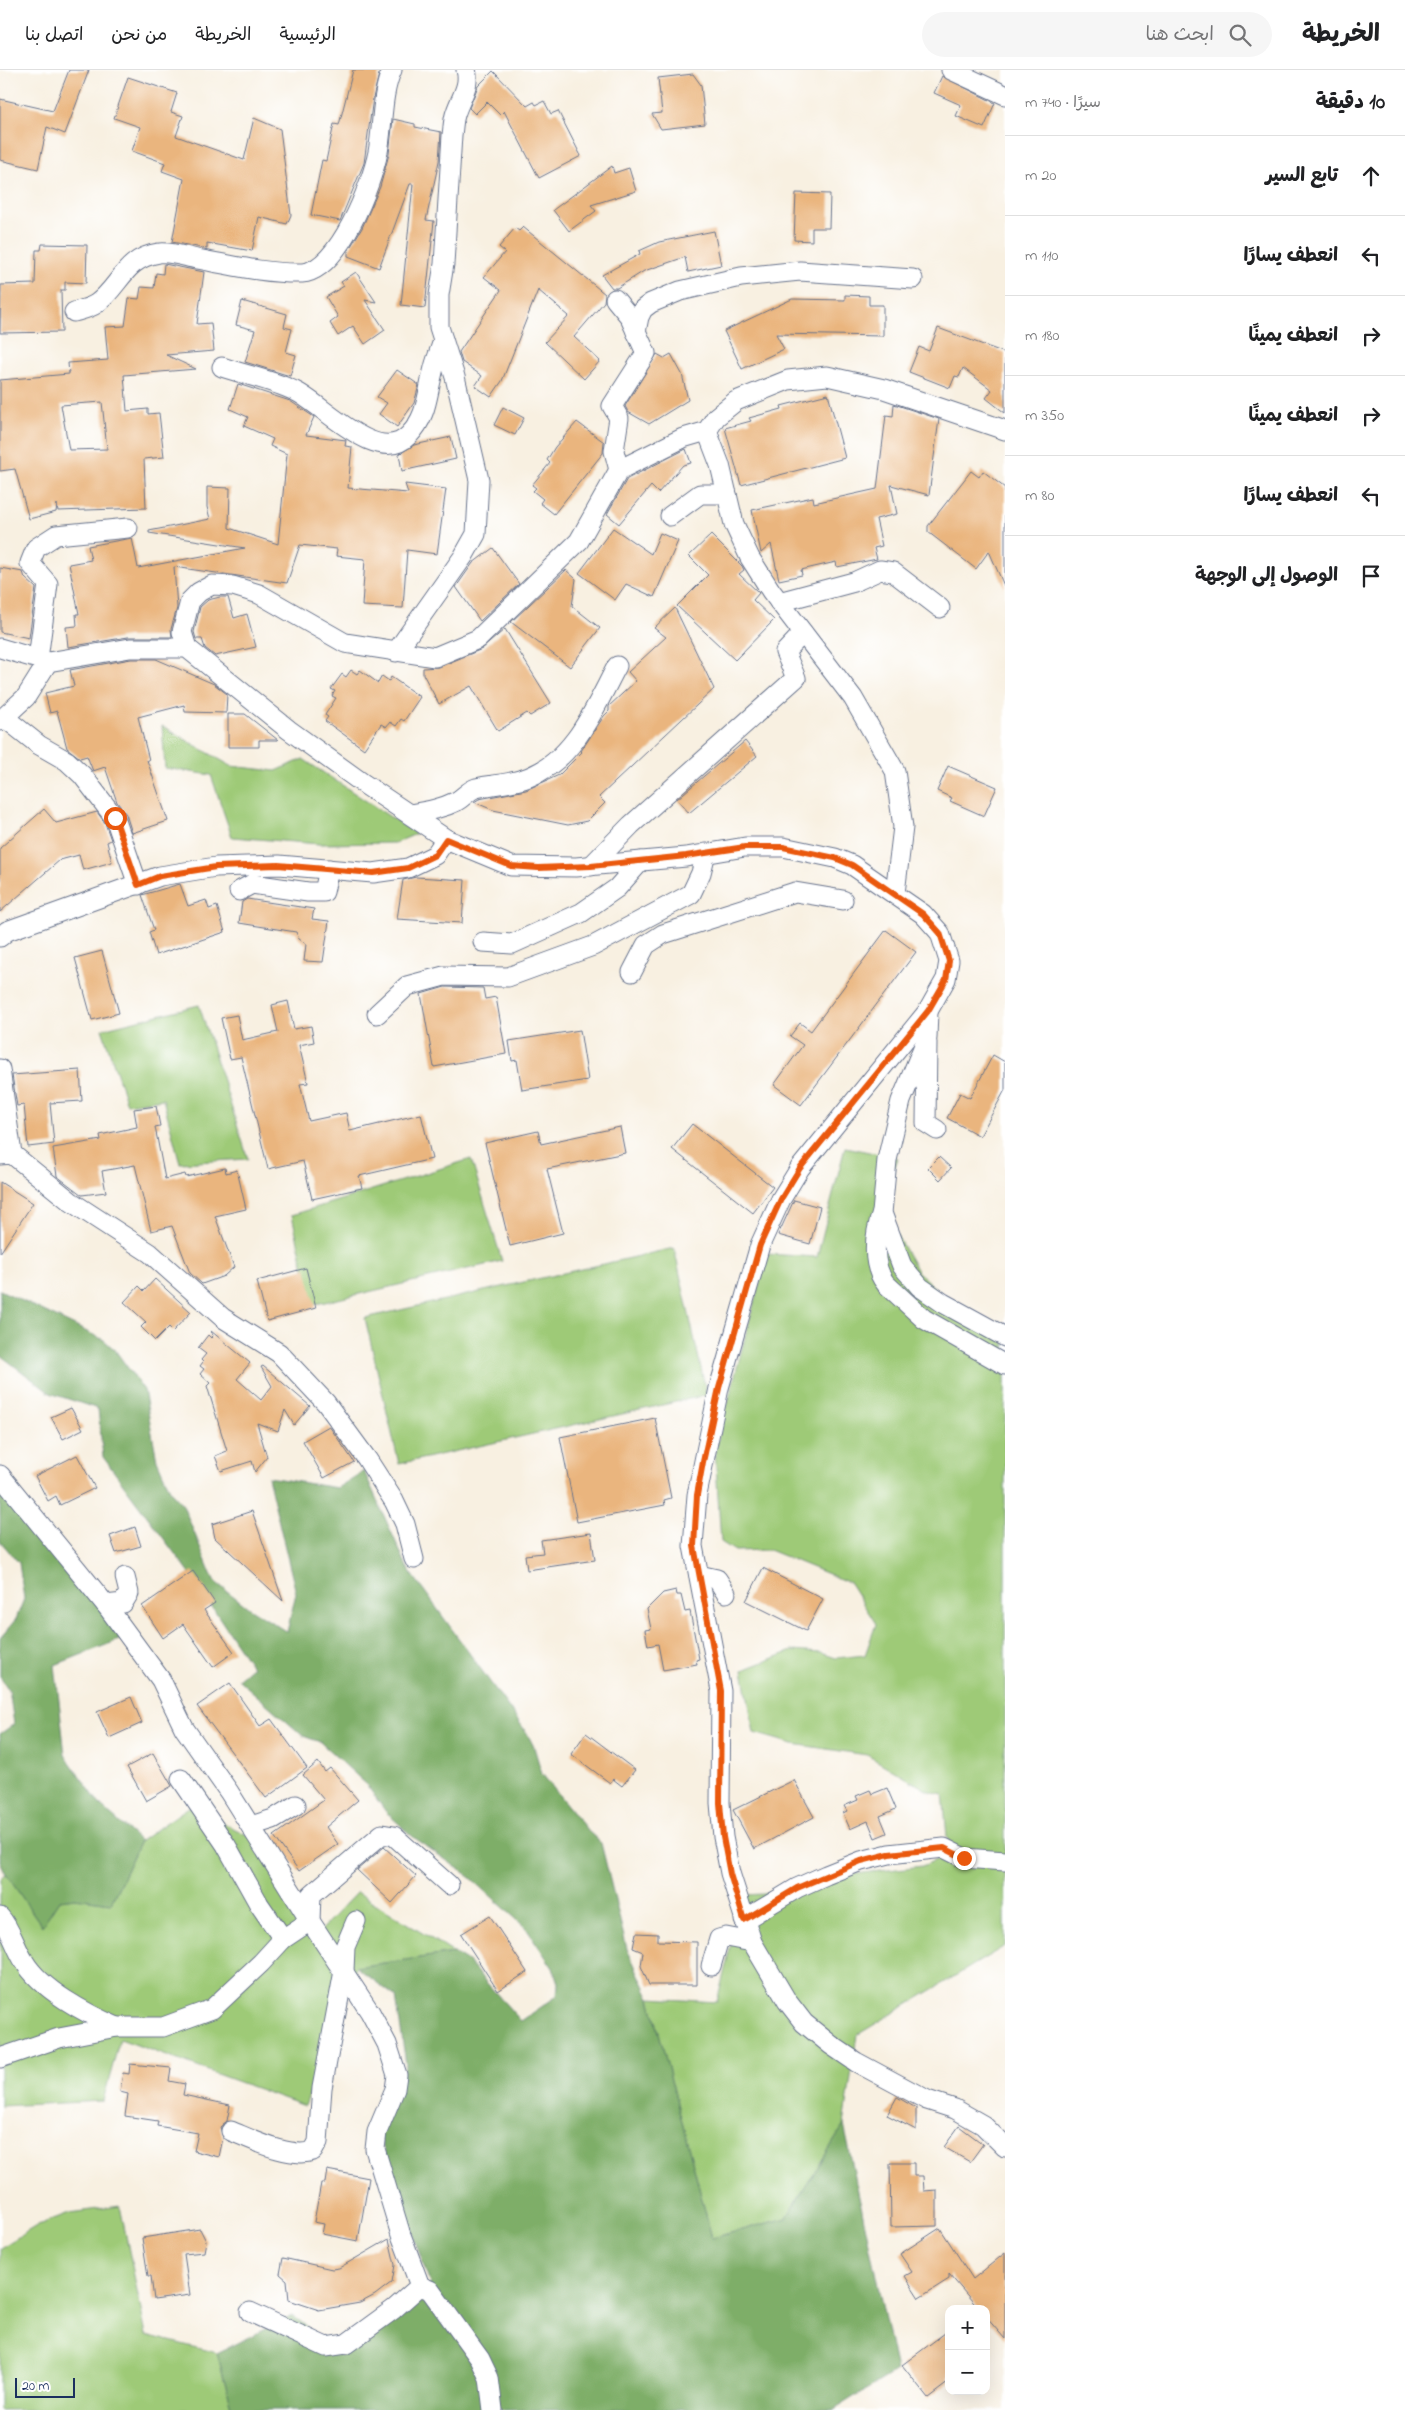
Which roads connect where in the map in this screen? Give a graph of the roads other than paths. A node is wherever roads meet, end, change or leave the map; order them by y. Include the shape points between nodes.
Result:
1 (392, 70) edge
2 (466, 70) edge
3 (951, 70) edge
4 (1005, 95) edge
5 (913, 279) dead end
6 (615, 299) dead end
7 (74, 312) dead end
8 (636, 332) junction
9 (443, 340) junction
10 (222, 367) dead end
11 (1005, 430) edge
12 (706, 431) junction
13 (619, 470) junction
14 (727, 494) junction
15 (670, 516) dead end
16 (128, 528) dead end
17 (779, 602) junction
18 (940, 608) dead end
19 (803, 633) junction
20 (0, 648) edge
21 (188, 648) junction
22 (396, 652) junction
23 (43, 661) junction
24 (618, 666) dead end
25 (2, 720) edge
26 (410, 814) junction
27 (446, 839) junction
28 (706, 854) junction
29 (641, 861) junction
30 (591, 866) junction
31 (329, 869) junction
32 (138, 885) junction
33 (239, 891) dead end
34 (895, 893) junction
35 (843, 900) dead end
36 (0, 937) edge
37 (483, 942) dead end
38 (632, 972) dead end
39 (928, 1011) junction
40 (377, 1014) dead end
41 (927, 1038) junction
42 (0, 1069) edge
43 (936, 1130) dead end
44 (6, 1154) edge
45 (882, 1213) junction
46 (1005, 1337) edge
47 (1005, 1365) edge
48 (0, 1475) edge
49 (414, 1559) dead end
50 (699, 1574) junction
51 (126, 1577) dead end
52 (726, 1592) dead end
53 (106, 1606) junction
54 (181, 1779) dead end
55 (296, 1804) dead end
56 (251, 1826) junction
57 (1002, 1858) edge
58 (449, 1885) dead end
59 (0, 1917) edge
60 (744, 1920) junction
61 (310, 1921) junction
62 (356, 1921) dead end
63 (283, 1939) junction
64 (752, 1942) junction
65 (711, 1966) dead end
66 (344, 1971) junction
67 (117, 2027) junction
68 (0, 2058) edge
69 (232, 2131) dead end
70 (1005, 2146) edge
71 (420, 2286) junction
72 (250, 2312) dead end
73 (493, 2410) edge

1 - 7 street via 378,153 364,199 338,245 321,264 304,273 160,252 128,267 95,305
2 - 9 street via 466,89 455,115 448,174 445,256 439,295 439,327
3 - 4 street
5 - 8 street via 800,271 742,277 680,291 651,303 643,309
6 - 8 street via 629,316
8 - 13 street via 646,353 612,406 619,418 614,451
9 - 10 street via 426,409 408,436 389,445 370,441 352,432 295,391
9 - 22 street via 456,376 479,480 476,534 463,558
11 - 12 street via 884,389 828,376 788,380 736,401
12 - 13 street via 682,438
12 - 14 street via 720,465
13 - 22 street via 579,541 478,639 435,657
14 - 15 street via 700,494
14 - 17 street via 734,524 750,558
16 - 23 street via 56,535 36,548 30,563 48,584
17 - 18 street via 854,582 880,570 893,572
17 - 19 street
19 - 30 street via 786,652 796,678
19 - 34 street via 853,698 895,771 903,827
20 - 23 street
21 - 22 street via 182,632 190,601 199,592 219,585 259,594 346,643
21 - 23 street via 130,648
21 - 26 street via 289,730
23 - 25 street via 26,697
24 - 26 street via 585,728 561,757 543,771 527,778 474,789 439,809
25 - 32 street via 67,761 82,775 115,818
26 - 27 street
27 - 30 street via 511,866
27 - 31 street via 435,855 408,868 373,873
28 - 29 street
28 - 34 street via 745,847 783,847 809,852 852,865
28 - 40 street via 691,894 594,946 508,977 444,976 407,986
29 - 30 street
29 - 37 street via 618,888 581,913 512,944
31 - 32 street via 278,865 216,867 160,876
31 - 33 street via 324,892 252,884
32 - 36 street via 8,931
34 - 39 street via 923,914 940,933 949,961 946,980
35 - 38 street via 795,892 663,934 646,946
39 - 41 street
39 - 50 street via 800,1168 781,1199 760,1245 719,1388 703,1462 694,1546
41 - 43 street via 926,1123
41 - 45 street via 901,1101 887,1160
42 - 44 street
44 - 49 street via 150,1254 223,1318 279,1353 326,1403 367,1459 405,1524
45 - 46 street via 902,1266 920,1287
45 - 47 street via 877,1227 876,1258 881,1278 924,1319
48 - 53 street
50 - 52 street via 717,1579
50 - 60 street via 721,1691 720,1803 723,1837
51 - 53 street via 129,1593 123,1603
53 - 56 street via 161,1680 184,1728
54 - 63 street
55 - 56 street via 273,1819
56 - 61 street
57 - 60 street via 964,1858 944,1848 889,1854 819,1878
58 - 61 street via 394,1836 382,1834 311,1895
59 - 67 street via 24,1963 36,1976 91,2016
60 - 64 street
61 - 63 street
61 - 66 street
62 - 66 street via 345,1947
63 - 67 street via 212,2009 163,2027
64 - 65 street via 726,1937 719,1939
64 - 70 street via 787,2001 804,2023 831,2045 918,2095 955,2109 983,2125
66 - 69 street via 322,2088 318,2142 313,2151 304,2154 261,2144
66 - 71 street via 388,2044 397,2075 375,2149
67 - 68 street via 59,2038
71 - 72 street via 346,2344 326,2347
71 - 73 street via 430,2290 480,2359 489,2378

